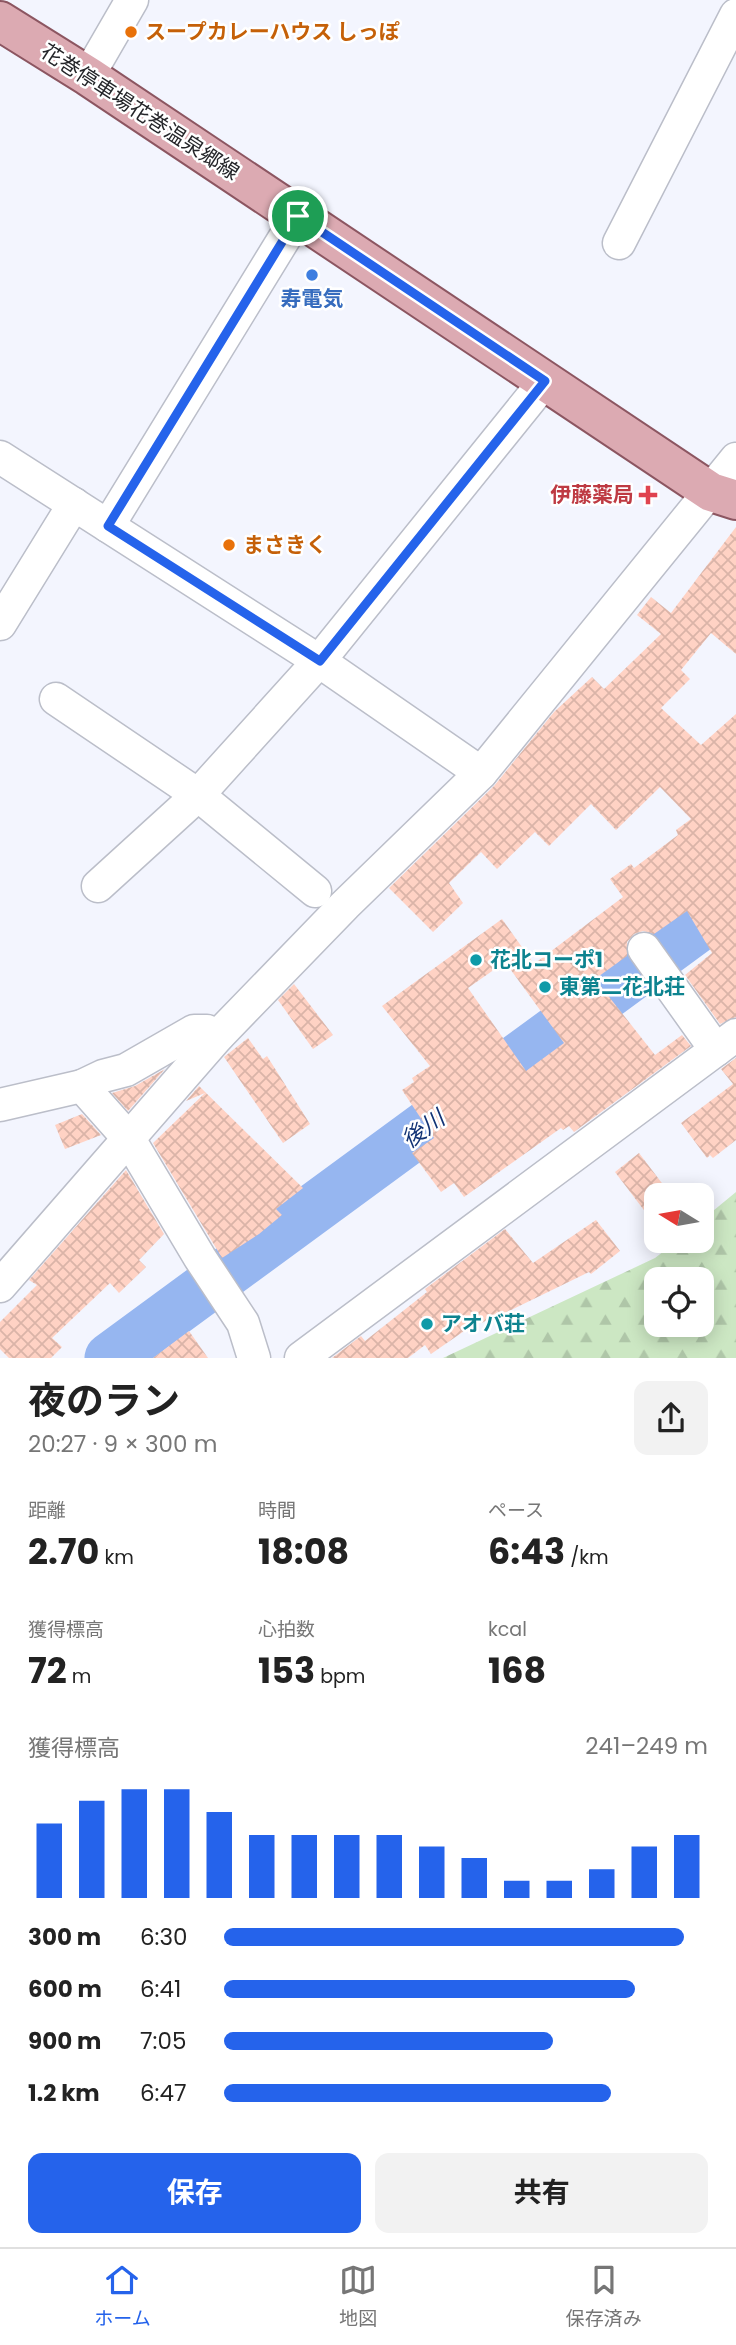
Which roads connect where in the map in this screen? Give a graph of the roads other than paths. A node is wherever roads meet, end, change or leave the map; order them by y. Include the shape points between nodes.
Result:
1 (132, 0) edge
2 (736, 15) edge
3 (0, 21) edge
4 (88, 76) junction
5 (298, 216) junction
6 (619, 243) dead end
7 (545, 381) junction
8 (0, 457) edge
9 (736, 459) edge
10 (724, 496) edge
11 (74, 504) junction
12 (108, 526) junction
13 (0, 624) edge
14 (320, 661) junction
15 (56, 699) dead end
16 (481, 773) junction
17 (198, 795) junction
18 (97, 886) dead end
19 (315, 891) dead end
20 (644, 949) dead end
21 (218, 1036) junction
22 (726, 1043) edge
23 (82, 1086) junction
24 (0, 1105) edge
25 (129, 1139) junction
26 (0, 1286) edge
27 (254, 1358) edge
28 (301, 1358) edge

1 - 4 street
2 - 6 street
3 - 4 main road, 花巻停車場花巻温泉郷線
4 - 5 main road, 花巻停車場花巻温泉郷線
5 - 7 main road, 花巻停車場花巻温泉郷線
5 - 12 street
7 - 10 main road, 花巻停車場花巻温泉郷線
7 - 14 street
8 - 11 street
9 - 10 street
10 - 16 street
11 - 12 street
11 - 13 street
12 - 14 street
14 - 16 street
14 - 17 street
15 - 17 street
16 - 21 street
17 - 18 street
17 - 19 street
20 - 22 street
21 - 23 street via 194,1031 126,1070
21 - 25 street
22 - 28 street
23 - 24 street
23 - 25 street
25 - 26 street
25 - 27 street via 243,1323

